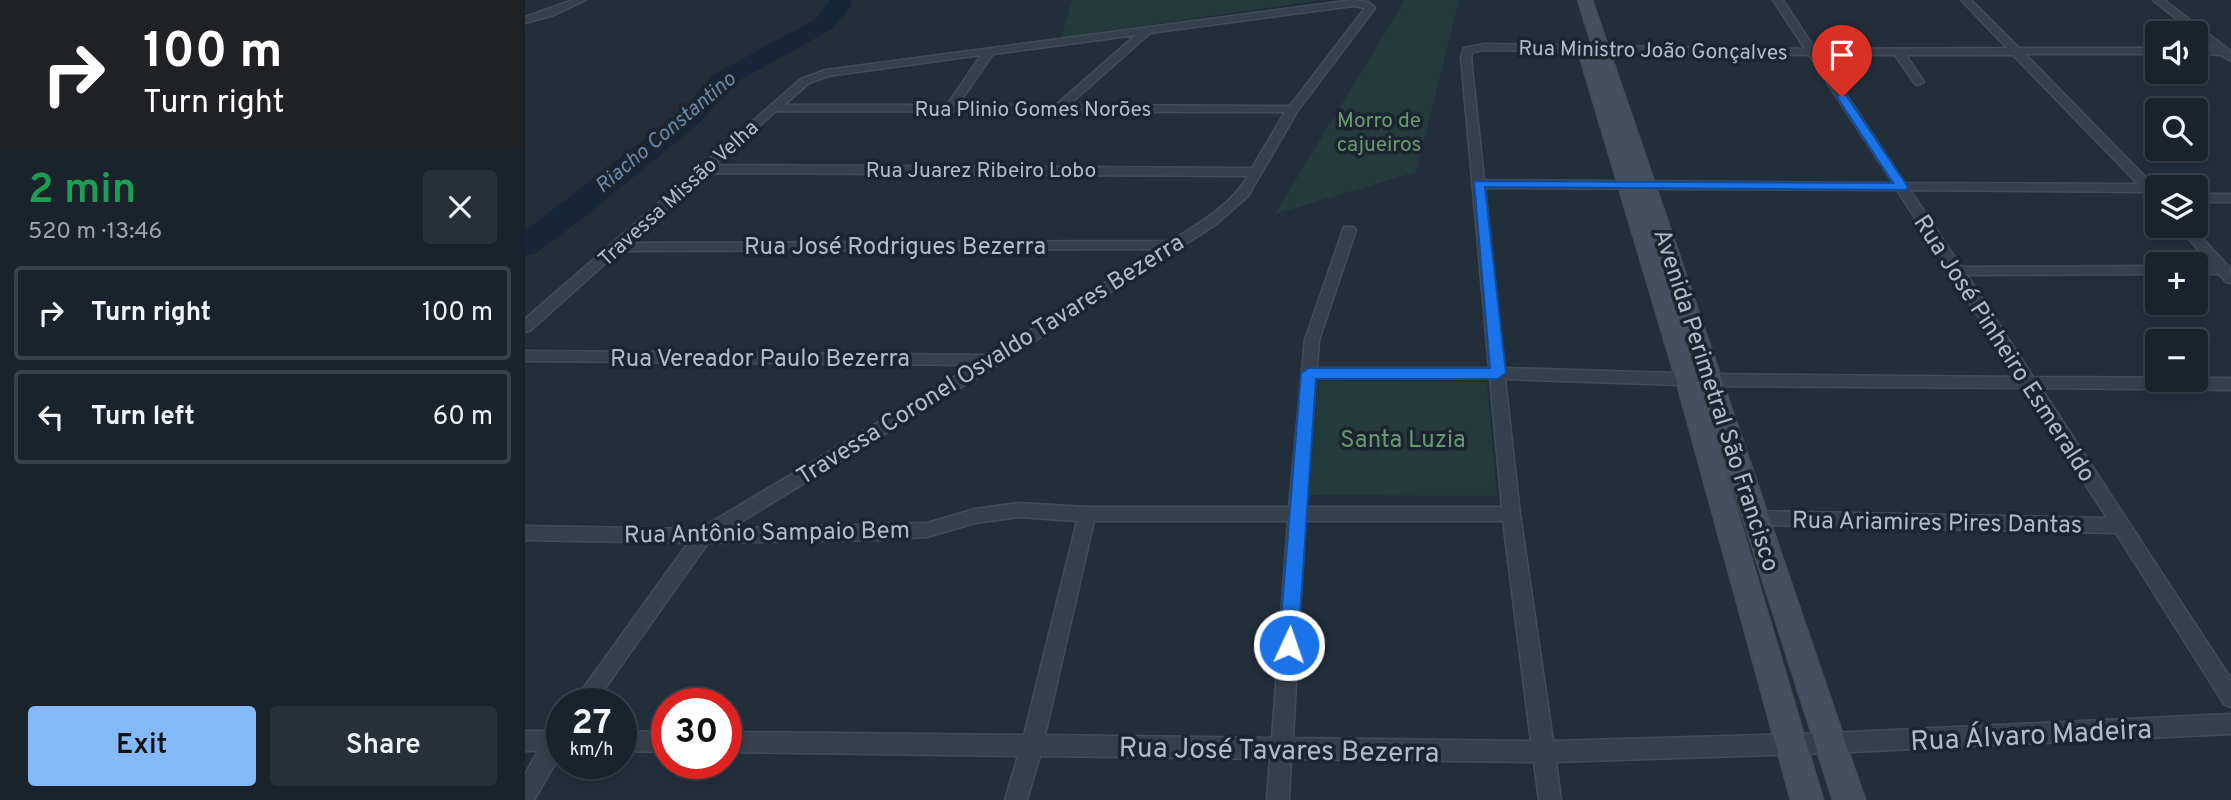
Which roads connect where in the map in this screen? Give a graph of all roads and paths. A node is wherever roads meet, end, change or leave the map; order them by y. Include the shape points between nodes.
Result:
1 (580, 0) edge
2 (1570, 0) edge
3 (1585, 0) edge
4 (1778, 0) edge
5 (1966, 0) edge
6 (2158, 0) edge
7 (1357, 3) joint
8 (526, 20) edge
9 (1147, 30) junction
10 (1595, 50) junction
11 (2014, 50) junction
12 (1898, 51) junction
13 (2145, 51) edge
14 (989, 52) junction
15 (1812, 52) junction
16 (2208, 52) edge
17 (2228, 54) edge
18 (1919, 82) dead end
19 (773, 108) junction
20 (950, 108) junction
21 (1058, 109) junction
22 (1293, 109) junction
23 (705, 169) junction
24 (1257, 172) junction
25 (1479, 184) junction
26 (1636, 184) junction
27 (2145, 185) edge
28 (1902, 187) junction
29 (2145, 193) edge
30 (2208, 198) edge
31 (2231, 198) edge
32 (1349, 230) dead end
33 (2194, 238) edge
34 (1173, 245) junction
35 (618, 247) junction
36 (2145, 270) edge
37 (1957, 271) junction
38 (2208, 272) edge
39 (2227, 275) edge
40 (525, 327) edge
41 (525, 356) edge
42 (994, 359) junction
43 (1309, 373) junction
44 (1498, 373) junction
45 (1698, 379) junction
46 (2028, 382) junction
47 (2231, 384) edge
48 (1087, 514) junction
49 (1297, 514) junction
50 (1511, 514) junction
51 (1756, 518) junction
52 (2119, 526) junction
53 (525, 533) edge
54 (703, 536) junction
55 (594, 688) edge
56 (2231, 697) edge
57 (2231, 724) edge
58 (546, 739) edge
59 (525, 741) edge
60 (742, 742) edge
61 (1790, 743) junction
62 (1831, 743) junction
63 (1032, 746) junction
64 (1282, 749) junction
65 (1545, 752) junction
66 (546, 760) edge
67 (525, 794) edge
68 (1016, 800) edge
69 (1278, 800) edge
70 (1550, 800) edge
71 (1807, 800) edge
72 (1849, 800) edge

1 - 8 street
2 - 10 main road, Avenida Perimetral São Francisco
3 - 10 main road, Avenida Perimetral São Francisco
4 - 15 street, Rua José Pinheiro Esmeraldo
5 - 11 street
6 - 17 street
7 - 9 street, Travessa Missão Velha
7 - 22 street, Travessa Coronel Osvaldo Tavares Bezerra via 1370,10
9 - 14 street, Travessa Missão Velha
9 - 21 street
10 - 15 street, Rua Ministro João Gonçalves
10 - 25 street, Rua Ministro João Gonçalves via 1471,49 1466,57
10 - 26 main road, Avenida Perimetral São Francisco
11 - 12 street, Rua Ministro João Gonçalves
11 - 13 street, Rua Ministro João Gonçalves
11 - 27 street
12 - 15 street, Rua Ministro João Gonçalves
12 - 18 street
14 - 19 street, Travessa Missão Velha via 837,70 805,81
14 - 20 street
15 - 28 street, Rua José Pinheiro Esmeraldo
16 - 17 street
19 - 20 street, Rua Plinio Gomes Norões
19 - 23 street, Travessa Missão Velha
20 - 21 street, Rua Plinio Gomes Norões
21 - 22 street, Rua Plinio Gomes Norões
22 - 24 street, Travessa Coronel Osvaldo Tavares Bezerra
23 - 24 street, Rua Juarez Ribeiro Lobo
23 - 35 street, Travessa Missão Velha
24 - 34 street, Travessa Coronel Osvaldo Tavares Bezerra via 1234,203
25 - 26 street
25 - 44 street
26 - 28 street
26 - 45 main road, Avenida Perimetral São Francisco
28 - 29 street
28 - 37 street, Rua José Pinheiro Esmeraldo
30 - 31 street
32 - 43 street via 1315,330
33 - 39 street
34 - 35 street, Rua José Rodrigues Bezerra
34 - 42 street, Travessa Coronel Osvaldo Tavares Bezerra
35 - 40 street, Travessa Missão Velha
36 - 37 street
37 - 46 street, Rua José Pinheiro Esmeraldo
38 - 39 street
41 - 42 street, Rua Vereador Paulo Bezerra
42 - 54 street, Travessa Coronel Osvaldo Tavares Bezerra
43 - 44 street
43 - 49 street
44 - 45 street
44 - 50 street
45 - 46 street
45 - 51 main road, Avenida Perimetral São Francisco
45 - 61 main road, Avenida Perimetral São Francisco
46 - 47 street
46 - 52 street, Rua José Pinheiro Esmeraldo
48 - 49 street, Rua Antônio Sampaio Bem
48 - 54 street, Rua Antônio Sampaio Bem via 1019,510 927,530
48 - 63 street
49 - 50 street, Rua Antônio Sampaio Bem
49 - 64 street
50 - 65 street
51 - 52 street, Rua Ariamires Pires Dantas
51 - 62 main road, Avenida Perimetral São Francisco
52 - 56 street, Rua José Pinheiro Esmeraldo
53 - 54 street, Rua Antônio Sampaio Bem
54 - 55 street, Travessa Coronel Osvaldo Tavares Bezerra
57 - 62 street, Rua Álvaro Madeira
58 - 59 street
60 - 63 street, Rua José Tavares Bezerra
61 - 62 street, Rua José Tavares Bezerra
61 - 65 street, Rua José Tavares Bezerra
61 - 71 main road, Avenida Perimetral São Francisco
62 - 72 main road, Avenida Perimetral São Francisco
63 - 64 street, Rua José Tavares Bezerra
63 - 68 street
64 - 65 street, Rua José Tavares Bezerra
64 - 69 street
65 - 70 street
66 - 67 street

